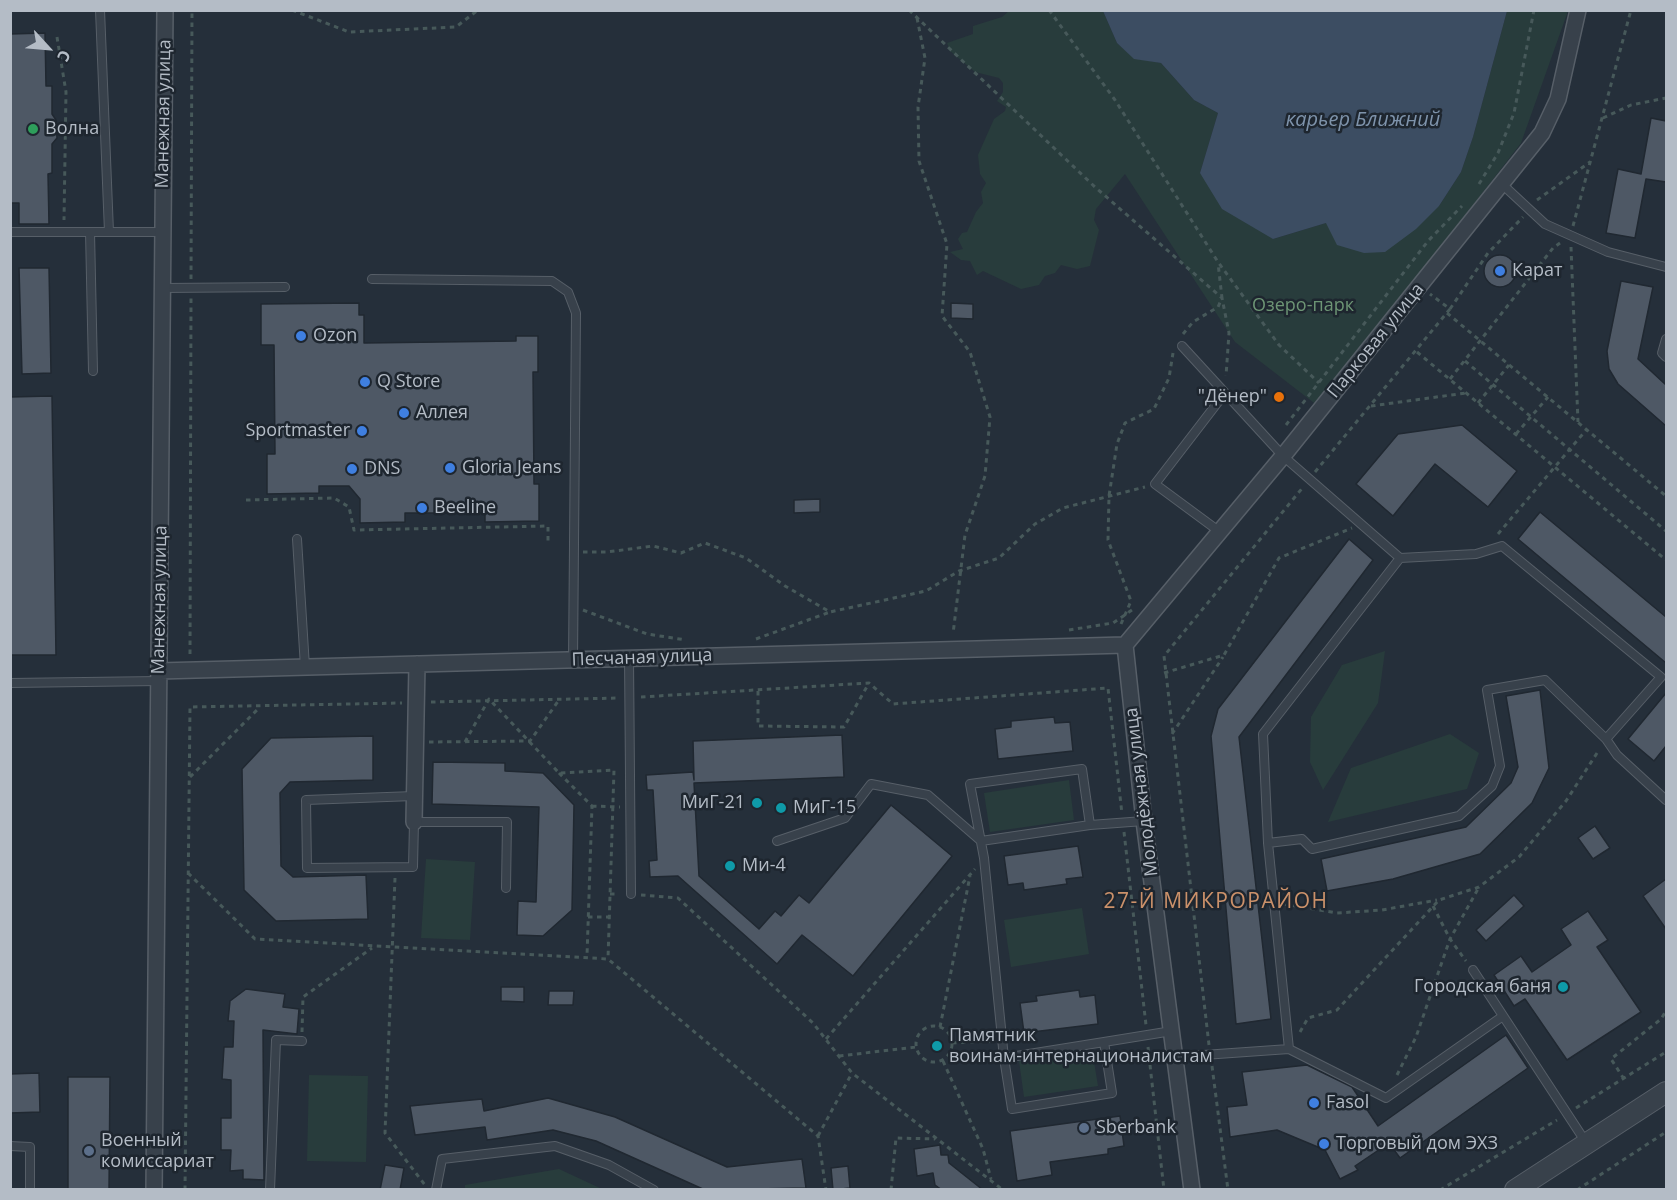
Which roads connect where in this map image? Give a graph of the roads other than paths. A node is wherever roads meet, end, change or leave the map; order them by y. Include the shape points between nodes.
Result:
1 (100, 10) edge
2 (165, 10) edge
3 (1578, 10) edge
4 (1503, 185) junction
5 (10, 232) edge
6 (90, 232) junction
7 (109, 232) junction
8 (163, 232) junction
9 (1666, 267) edge
10 (372, 279) dead end
11 (285, 287) dead end
12 (163, 288) junction
13 (1666, 339) edge
14 (1179, 342) road end
15 (1666, 357) edge
16 (93, 371) dead end
17 (1225, 393) junction
18 (1283, 456) junction
19 (1220, 532) junction
20 (297, 539) dead end
21 (1400, 558) junction
22 (1118, 645) junction
23 (629, 658) junction
24 (573, 660) junction
25 (417, 664) junction
26 (305, 667) junction
27 (159, 676) junction
28 (10, 683) edge
29 (1606, 739) junction
30 (1665, 795) edge
31 (414, 796) junction
32 (1144, 821) junction
33 (414, 822) junction
34 (1090, 825) junction
35 (777, 841) dead end
36 (981, 841) junction
37 (1268, 843) junction
38 (506, 888) dead end
39 (631, 894) road end
40 (1473, 970) road end
41 (1503, 1016) junction
42 (1172, 1031) junction
43 (302, 1041) road end
44 (1104, 1042) junction
45 (1289, 1048) junction
46 (1175, 1057) junction
47 (1004, 1058) junction
48 (1666, 1092) edge
49 (1587, 1143) junction
50 (10, 1146) edge
51 (30, 1190) edge
52 (154, 1190) edge
53 (270, 1190) edge
54 (436, 1190) edge
55 (654, 1190) edge
56 (1192, 1190) edge
57 (1515, 1190) edge

1 - 7 lane
2 - 8 street, Манежная улица
3 - 4 street, Парковая улица via 1558,99 1542,133
4 - 9 lane via 1545,224 1608,252
4 - 18 street, Парковая улица
5 - 6 lane
6 - 7 lane
6 - 16 lane
7 - 8 lane
8 - 12 street, Манежная улица
10 - 24 lane via 552,281 568,292 576,313
11 - 12 lane
12 - 27 street, Манежная улица
13 - 15 lane via 1662,353
14 - 17 lane
17 - 18 lane
17 - 19 lane via 1155,484
18 - 19 street, Парковая улица
18 - 21 lane
19 - 22 street, Парковая улица
20 - 26 lane
21 - 29 lane via 1476,554 1502,546 1661,677
21 - 37 lane via 1263,734
22 - 23 street, Песчаная улица
22 - 32 street, Молодёжная улица
23 - 24 street, Песчаная улица
23 - 39 lane
24 - 25 street, Песчаная улица
25 - 26 street, Песчаная улица
25 - 31 street
26 - 27 street, Песчаная улица
27 - 28 lane
27 - 52 street, Манежная улица
29 - 30 lane via 1617,755
29 - 37 lane via 1545,680 1486,690 1500,766 1492,786 1459,816 1312,849 1302,839
31 - 33 street
31 - 33 lane via 306,800 306,868 413,867
32 - 34 lane
32 - 42 street, Молодёжная улица
33 - 38 lane via 507,822
34 - 36 lane
34 - 36 lane via 1082,769 970,784
35 - 36 lane via 845,818 871,784 928,795
36 - 47 lane
37 - 45 lane
40 - 41 lane
41 - 45 lane via 1386,1098
41 - 49 lane
42 - 44 lane
42 - 46 street, Молодёжная улица
43 - 53 lane via 276,1040
44 - 47 lane
44 - 47 lane via 1112,1093 1012,1109
45 - 46 lane
46 - 56 street, Молодёжная улица
48 - 49 street
49 - 57 street
50 - 51 lane via 30,1147
54 - 55 lane via 442,1159 555,1146 609,1165

